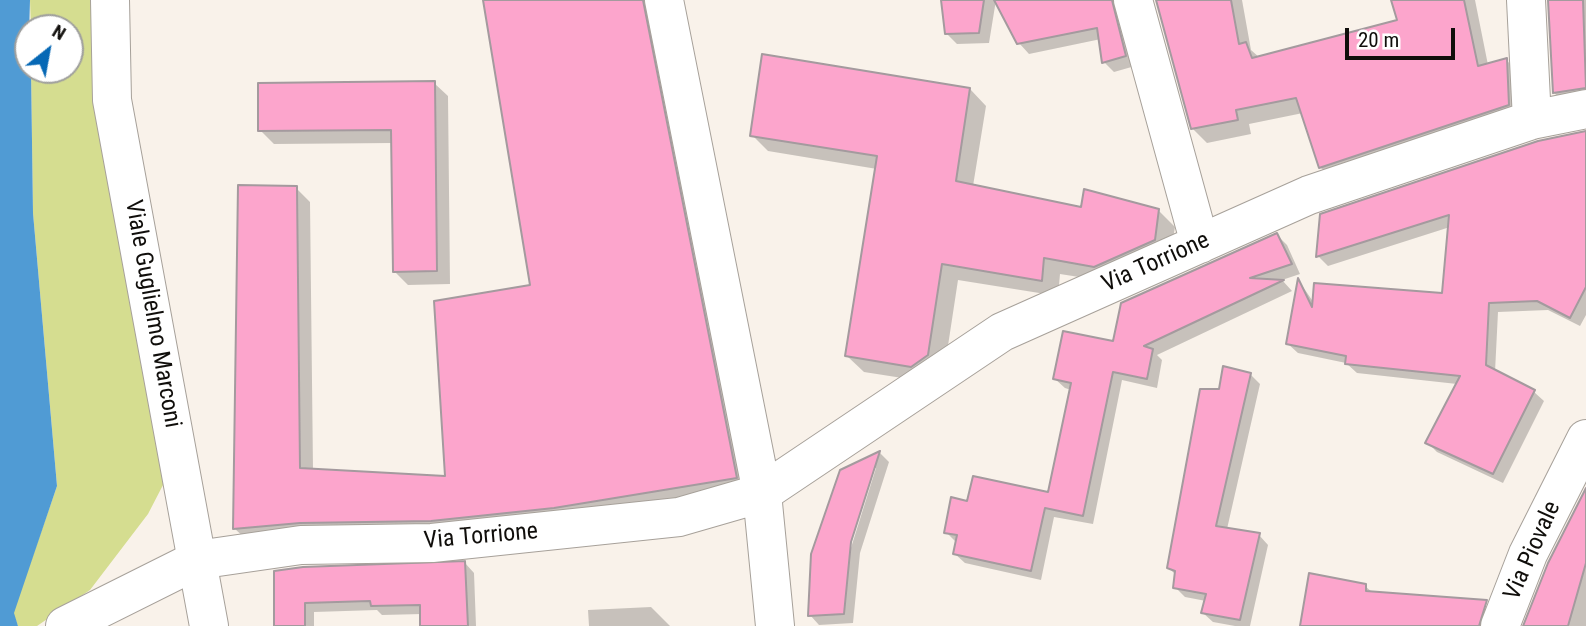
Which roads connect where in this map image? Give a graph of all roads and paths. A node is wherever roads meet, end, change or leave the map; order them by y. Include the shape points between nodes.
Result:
1 (110, 0) edge
2 (664, 0) edge
3 (1133, 0) edge
4 (1527, 0) edge
5 (1586, 109) edge
6 (1532, 120) junction
7 (1199, 244) junction
8 (1586, 439) edge
9 (762, 494) junction
10 (197, 560) junction
11 (65, 626) edge
12 (209, 626) edge
13 (775, 626) edge
14 (1500, 626) edge

1 - 10 street, Viale Guglielmo Marconi via 112,100
2 - 9 street
3 - 7 street
4 - 6 street
5 - 6 street, Via Torrione
6 - 7 street, Via Torrione via 1309,195
7 - 9 street, Via Torrione via 1002,332
8 - 14 street, Via Piovale via 1528,554
9 - 10 street, Via Torrione via 679,517 432,543 300,545
9 - 13 street
10 - 11 street, Via Torrione
10 - 12 street, Viale Guglielmo Marconi

